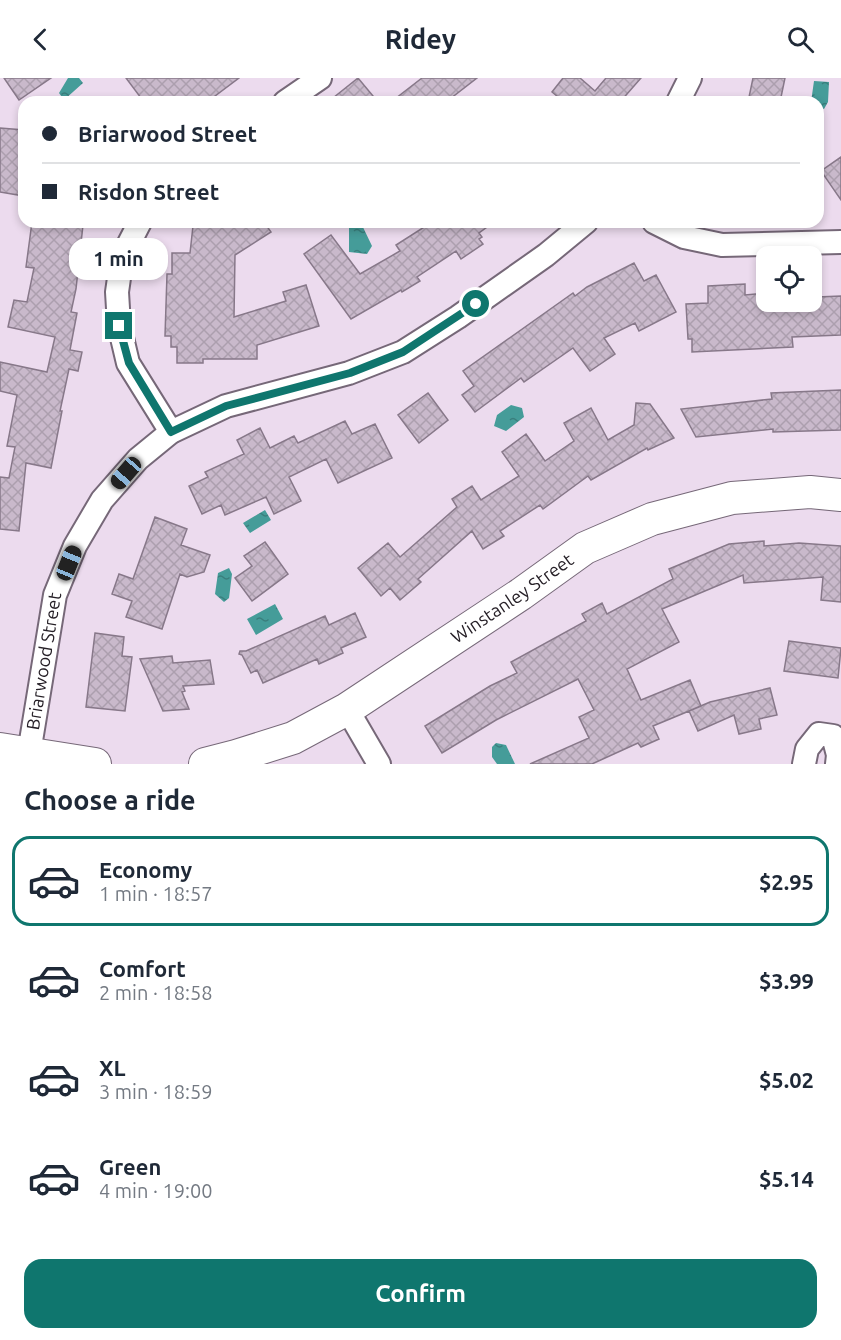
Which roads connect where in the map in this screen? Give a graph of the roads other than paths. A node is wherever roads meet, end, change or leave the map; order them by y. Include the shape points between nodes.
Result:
1 (320, 78) edge
2 (690, 78) edge
3 (294, 96) edge
4 (681, 96) edge
5 (137, 228) edge
6 (578, 228) edge
7 (666, 228) edge
8 (841, 242) edge
9 (171, 432) junction
10 (841, 495) edge
11 (347, 708) junction
12 (14, 751) edge
13 (95, 764) edge
14 (205, 764) edge
15 (379, 764) edge
16 (804, 764) edge
17 (837, 764) edge

1 - 3 street
2 - 4 street
5 - 9 street via 122,257 117,292 119,326 129,363
6 - 9 street, Briarwood Street via 526,269 403,352 350,373 226,406
7 - 8 street via 684,237 722,245
9 - 12 street, Briarwood Street via 138,459 102,500 75,546 55,595
10 - 11 street, Winstanley Street via 810,492 732,498 652,519 585,548
11 - 14 street, Winstanley Street via 293,738
11 - 15 street
12 - 13 street
16 - 17 street via 807,749 819,734 833,736

